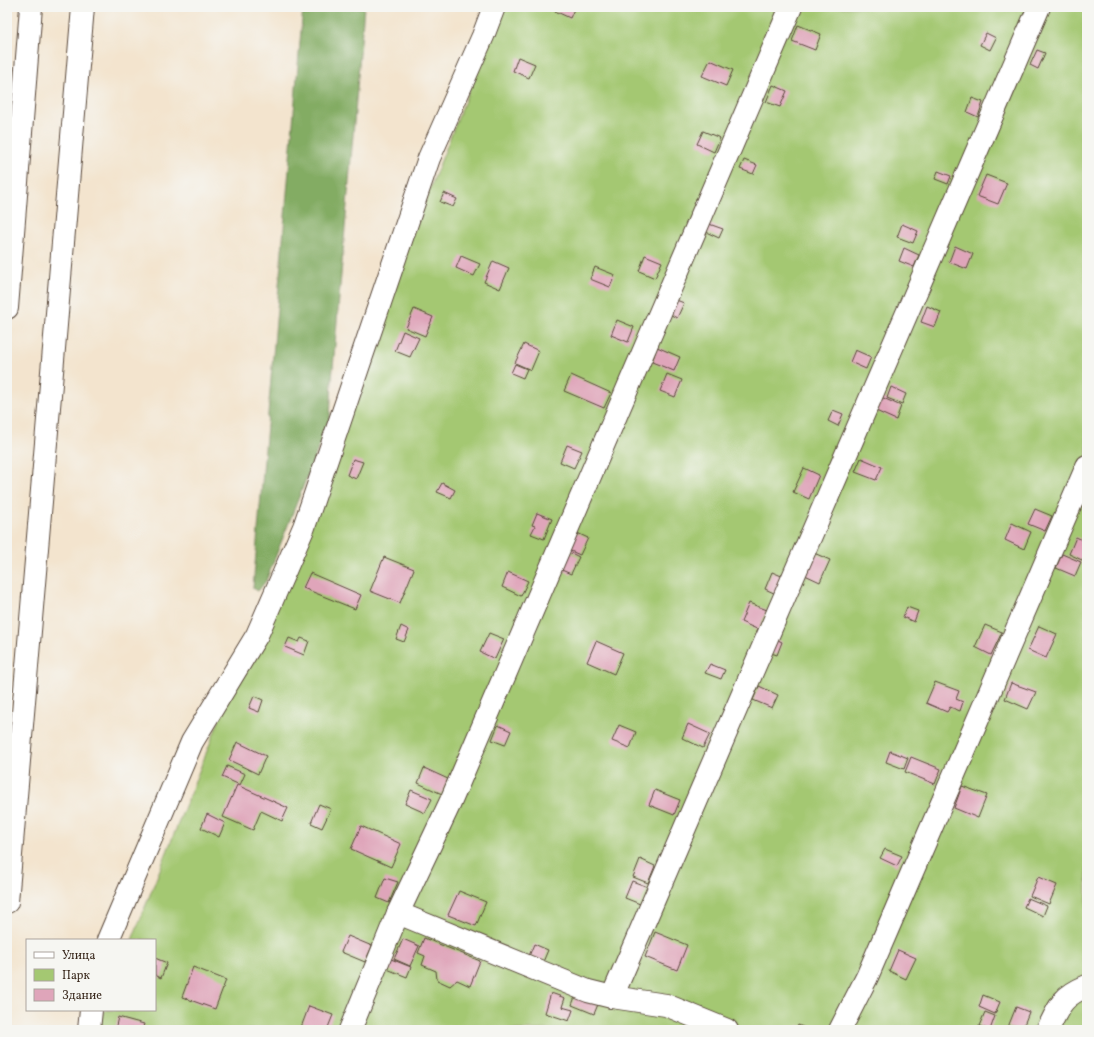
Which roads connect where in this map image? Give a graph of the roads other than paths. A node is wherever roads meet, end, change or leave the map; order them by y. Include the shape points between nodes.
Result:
1 (31, 7) edge
2 (83, 7) edge
3 (494, 7) edge
4 (791, 7) edge
5 (1039, 7) edge
6 (7, 308) edge
7 (1087, 466) edge
8 (7, 902) edge
9 (398, 913) junction
10 (108, 939) edge
11 (1087, 986) edge
12 (612, 997) junction
13 (91, 1011) edge
14 (89, 1030) edge
15 (350, 1030) edge
16 (727, 1030) edge
17 (840, 1030) edge
18 (1050, 1030) edge

1 - 6 main road
2 - 8 main road
3 - 10 main road via 430,158 304,527 257,636 192,742
4 - 9 main road via 450,803
5 - 12 main road
7 - 17 main road via 867,978
9 - 12 main road via 588,991
9 - 15 main road
11 - 18 main road via 1073,992 1059,1004
12 - 16 main road via 666,1005
13 - 14 main road

